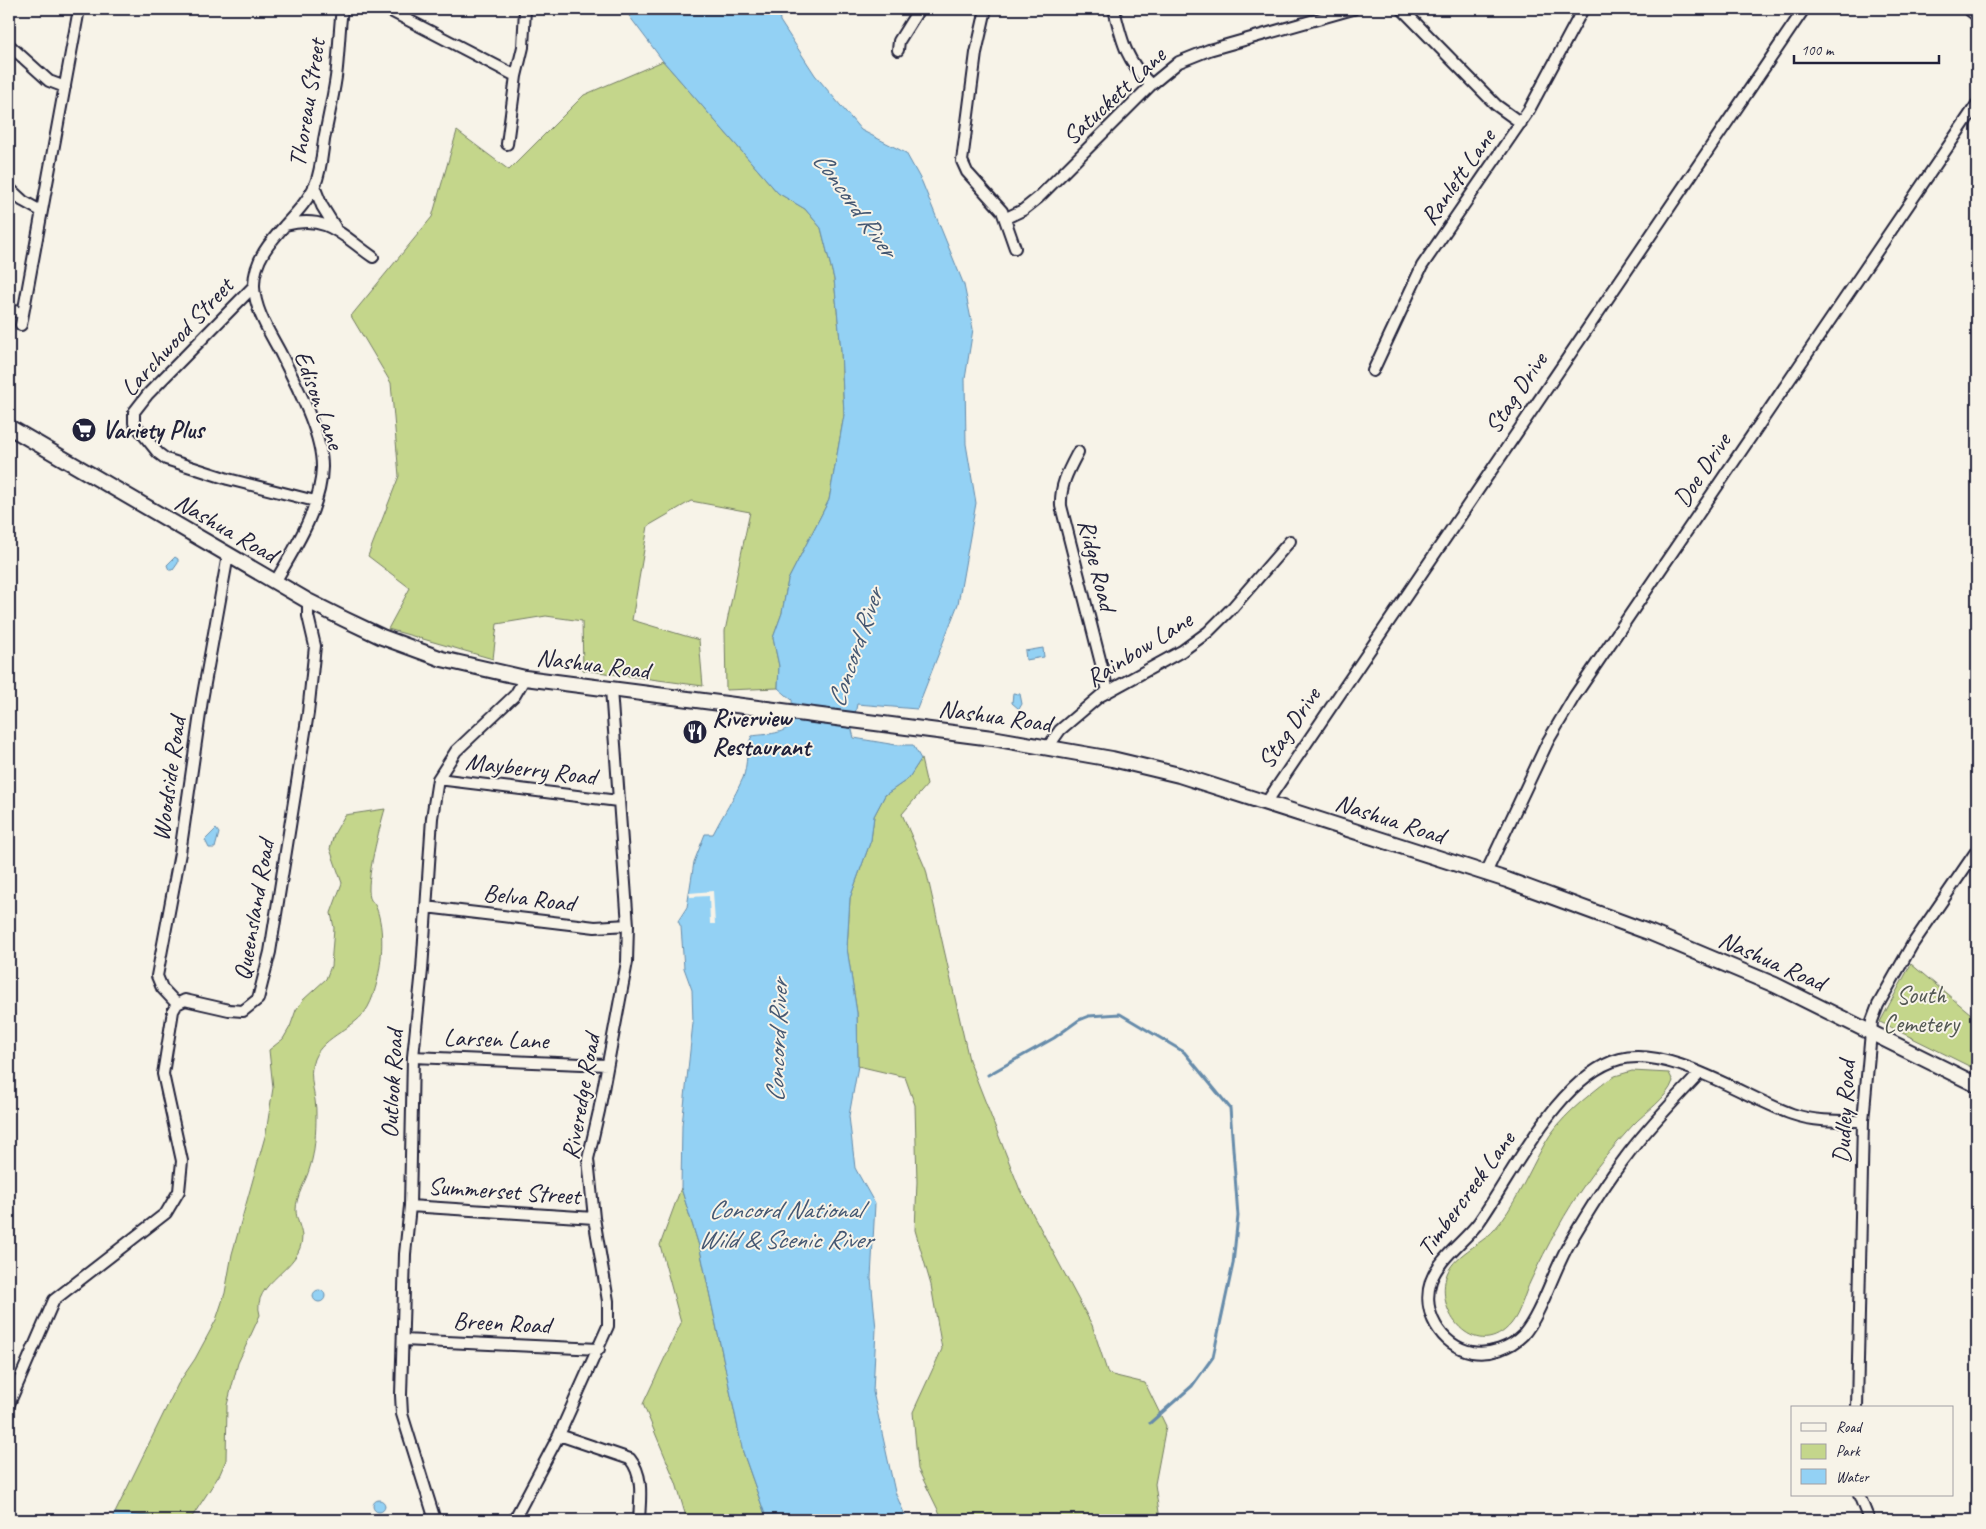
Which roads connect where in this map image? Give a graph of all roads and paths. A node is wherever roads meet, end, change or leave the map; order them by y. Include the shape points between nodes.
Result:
1 (79, 9) edge
2 (342, 9) edge
3 (386, 9) edge
4 (525, 9) edge
5 (919, 9) edge
6 (986, 9) edge
7 (1114, 9) edge
8 (1353, 9) edge
9 (1402, 9) edge
10 (1583, 9) edge
11 (1804, 9) edge
12 (1968, 9) edge
13 (1977, 16) edge
14 (9, 44) edge
15 (898, 50) dead end
16 (516, 76) junction
17 (1151, 85) junction
18 (65, 87) junction
19 (1977, 104) edge
20 (1520, 123) junction
21 (507, 144) dead end
22 (314, 186) junction
23 (9, 188) edge
24 (41, 211) junction
25 (1006, 218) junction
26 (285, 225) junction
27 (335, 228) junction
28 (1015, 248) dead end
29 (372, 257) dead end
30 (254, 286) junction
31 (9, 309) edge
32 (22, 314) junction
33 (21, 325) dead end
34 (1373, 371) dead end
35 (9, 427) edge
36 (1078, 452) dead end
37 (315, 501) junction
38 (1290, 541) dead end
39 (228, 555) junction
40 (275, 582) junction
41 (308, 601) junction
42 (525, 678) junction
43 (611, 689) junction
44 (1108, 691) junction
45 (1048, 747) junction
46 (438, 779) junction
47 (618, 801) junction
48 (1266, 803) junction
49 (1977, 850) edge
50 (1486, 873) junction
51 (426, 907) junction
52 (628, 925) junction
53 (177, 1004) junction
54 (1870, 1032) junction
55 (413, 1057) junction
56 (607, 1065) junction
57 (1698, 1074) junction
58 (1977, 1085) edge
59 (1863, 1121) junction
60 (410, 1206) junction
61 (594, 1218) junction
62 (404, 1340) junction
63 (599, 1349) junction
64 (9, 1404) edge
65 (1856, 1406) edge
66 (559, 1435) junction
67 (1859, 1496) edge
68 (435, 1520) edge
69 (514, 1520) edge
70 (640, 1520) edge
71 (1869, 1520) edge

1 - 18 street
2 - 22 street, Thoreau Street via 336,78
3 - 16 street
4 - 16 street via 523,47
5 - 15 street via 899,41
6 - 25 street via 976,52 962,155 967,172
7 - 17 street via 1126,53 1136,70
8 - 17 street, Satuckett Lane via 1199,53 1179,62
9 - 20 street via 1496,105
10 - 20 street, Ranlett Lane via 1548,79
11 - 48 street, Stag Drive
12 - 13 street
14 - 18 street via 49,81
16 - 21 street
17 - 25 street, Satuckett Lane via 1038,198
18 - 24 street
19 - 50 street, Doe Drive via 1574,697 1544,750
20 - 34 street, Ranlett Lane via 1422,266
22 - 26 street, Thoreau Street
22 - 27 street
23 - 24 street
24 - 32 street
25 - 28 street
26 - 27 street via 306,221
26 - 30 street, Larchwood Street via 262,254
27 - 29 street
30 - 37 street, Edison Lane via 262,316 316,437 322,468
30 - 37 street, Larchwood Street via 148,394 134,412 133,419 138,430 166,459 228,480
31 - 32 street
32 - 33 street
35 - 39 main road, Nashua Road
36 - 44 street, Ridge Road via 1060,491 1061,506
37 - 40 street, Edison Lane via 300,540
38 - 44 street, Rainbow Lane via 1208,632 1182,651
39 - 40 main road, Nashua Road
39 - 53 street, Woodside Road via 157,976 162,988
40 - 41 main road, Nashua Road
41 - 42 main road, Nashua Road via 422,653
41 - 53 street, Queensland Road via 315,646 308,713 270,952 258,1000 243,1010 185,1000
42 - 43 main road, Nashua Road
42 - 46 street, Outlook Road via 515,695 456,751
43 - 45 main road, Nashua Road
43 - 47 street, Riveredge Road
44 - 45 street, Rainbow Lane via 1060,730
45 - 48 main road, Nashua Road via 1179,775
46 - 47 street, Mayberry Road
46 - 51 street, Outlook Road
47 - 52 street, Riveredge Road
48 - 50 main road, Nashua Road
49 - 54 street, Dudley Road via 1905,957 1875,1012
50 - 54 main road, Nashua Road via 1698,952 1775,985
51 - 52 street, Belva Road via 595,928
51 - 55 street, Outlook Road
52 - 56 street, Riveredge Road via 627,962
53 - 64 street via 173,1010 163,1074 182,1161 179,1191 166,1213 54,1300
54 - 58 main road, Nashua Road
54 - 59 street, Dudley Road
55 - 56 street, Larsen Lane
55 - 60 street, Outlook Road
56 - 61 street, Riveredge Road via 588,1159
57 - 57 street, Timbercreek Lane via 1653,1058 1622,1059 1600,1068 1566,1097 1537,1131 1479,1222 1435,1272 1429,1289 1429,1308 1435,1325 1447,1339 1463,1349 1481,1352 1508,1346 1523,1335 1564,1252 1618,1167
57 - 59 street, Timbercreek Lane via 1801,1116
59 - 65 street, Dudley Road
60 - 61 street, Summerset Street
60 - 62 street, Outlook Road via 404,1254
61 - 63 street, Riveredge Road via 609,1314
62 - 63 street, Breen Road
62 - 68 street, Outlook Road via 402,1414
63 - 66 street, Riveredge Road
66 - 69 street, Riveredge Road
66 - 70 street via 630,1459 640,1480
67 - 71 street

